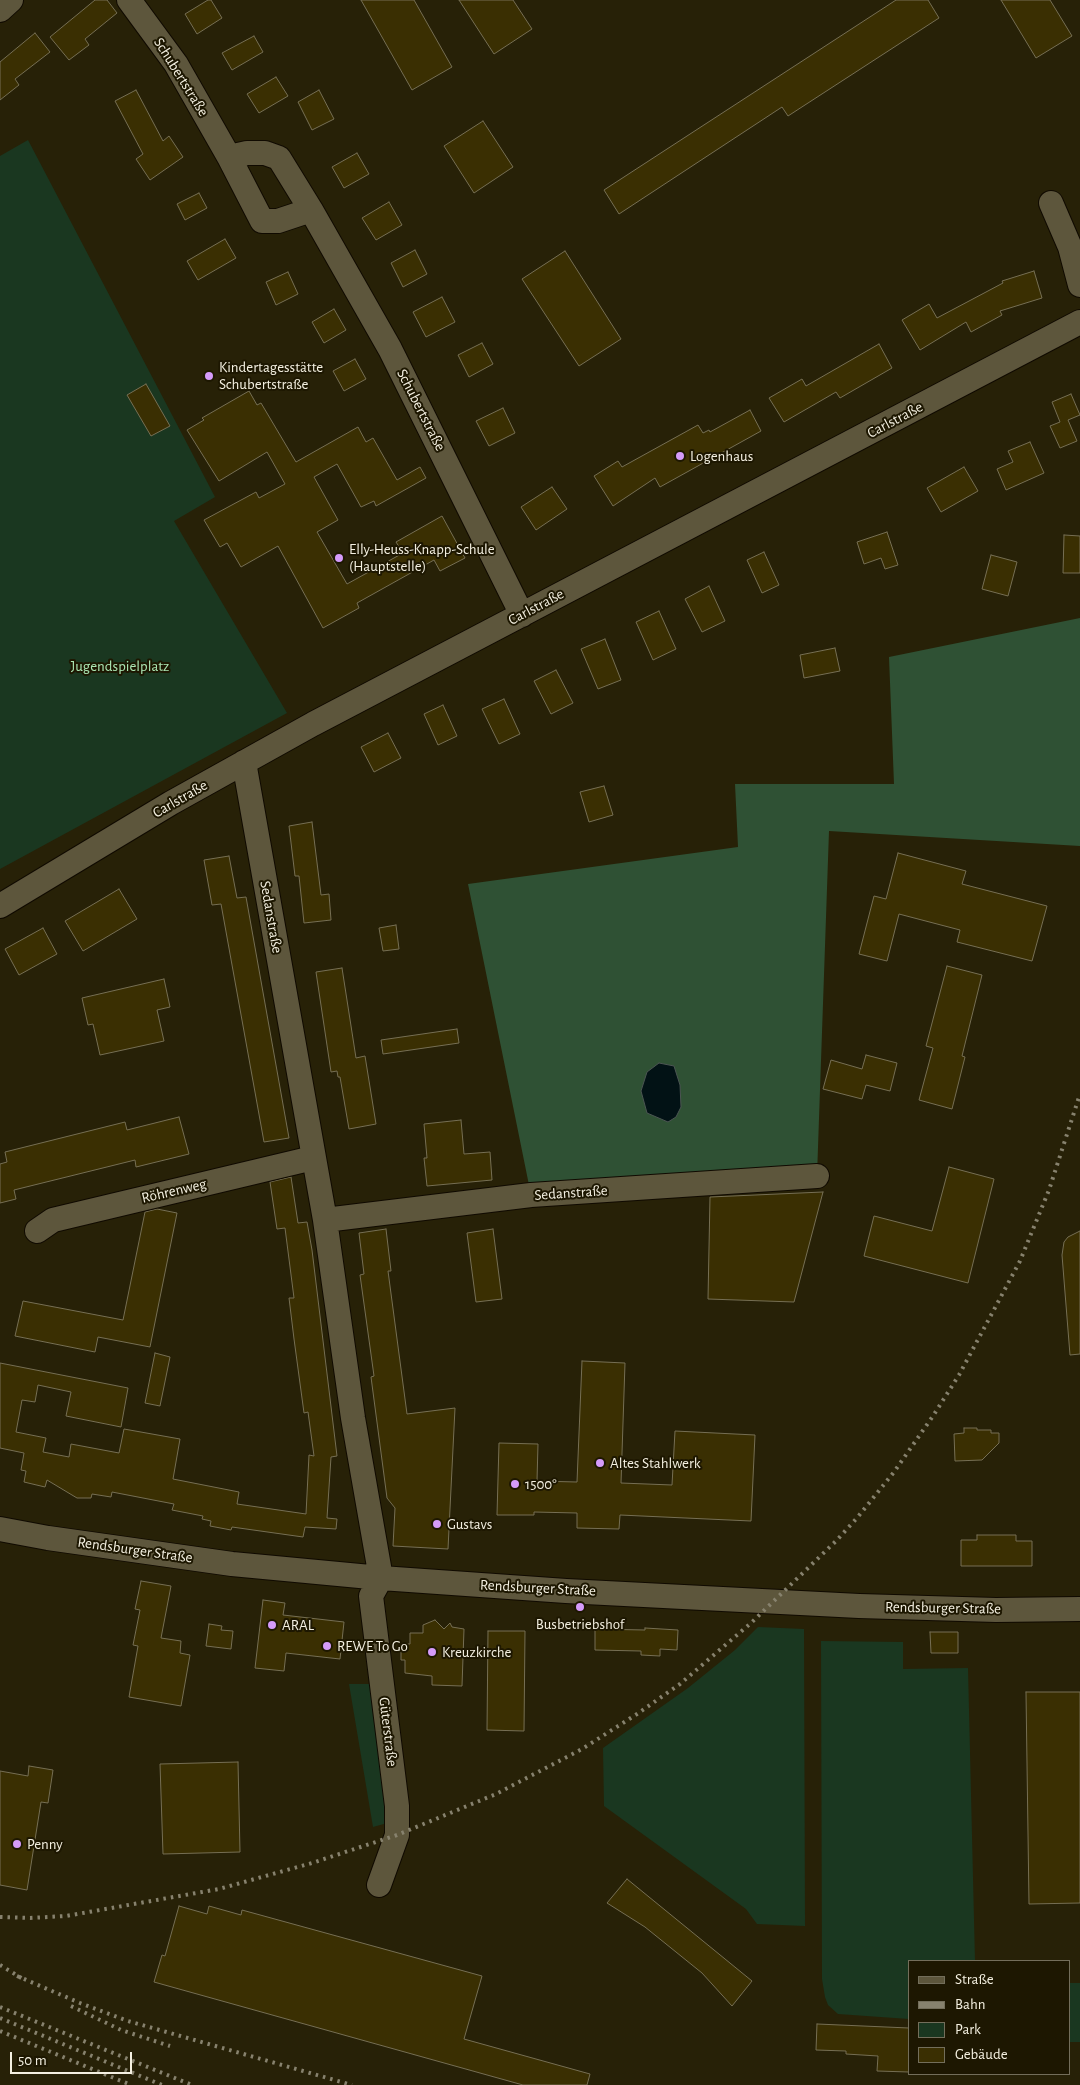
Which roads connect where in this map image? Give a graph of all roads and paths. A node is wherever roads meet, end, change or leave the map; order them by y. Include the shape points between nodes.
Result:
1 (11, 0) edge
2 (129, 0) edge
3 (0, 10) edge
4 (229, 157) junction
5 (1051, 203) dead end
6 (311, 210) junction
7 (1080, 285) edge
8 (1080, 322) edge
9 (522, 615) junction
10 (244, 762) junction
11 (0, 906) edge
12 (313, 1158) junction
13 (817, 1176) dead end
14 (325, 1220) junction
15 (37, 1231) dead end
16 (0, 1530) edge
17 (381, 1578) junction
18 (1080, 1609) edge
19 (379, 1885) dead end

1 - 3 street
2 - 4 street, Schubertstraße via 176,64
4 - 6 street, Schubertstraße via 265,153 279,158
4 - 6 street, Schubertstraße via 262,221 278,221
5 - 7 street via 1070,247
6 - 9 street, Schubertstraße via 390,349
8 - 9 street, Carlstraße
9 - 10 street, Carlstraße
10 - 11 street, Carlstraße
10 - 12 street, Sedanstraße
12 - 14 street, Sedanstraße
12 - 15 street, Röhrenweg via 53,1220
13 - 14 street, Sedanstraße via 531,1196
14 - 17 street, Sedanstraße via 353,1418
16 - 17 street, Rendsburger Straße via 232,1564
17 - 18 street, Rendsburger Straße via 859,1606
17 - 19 street, Güterstraße via 371,1596 397,1806 397,1834

